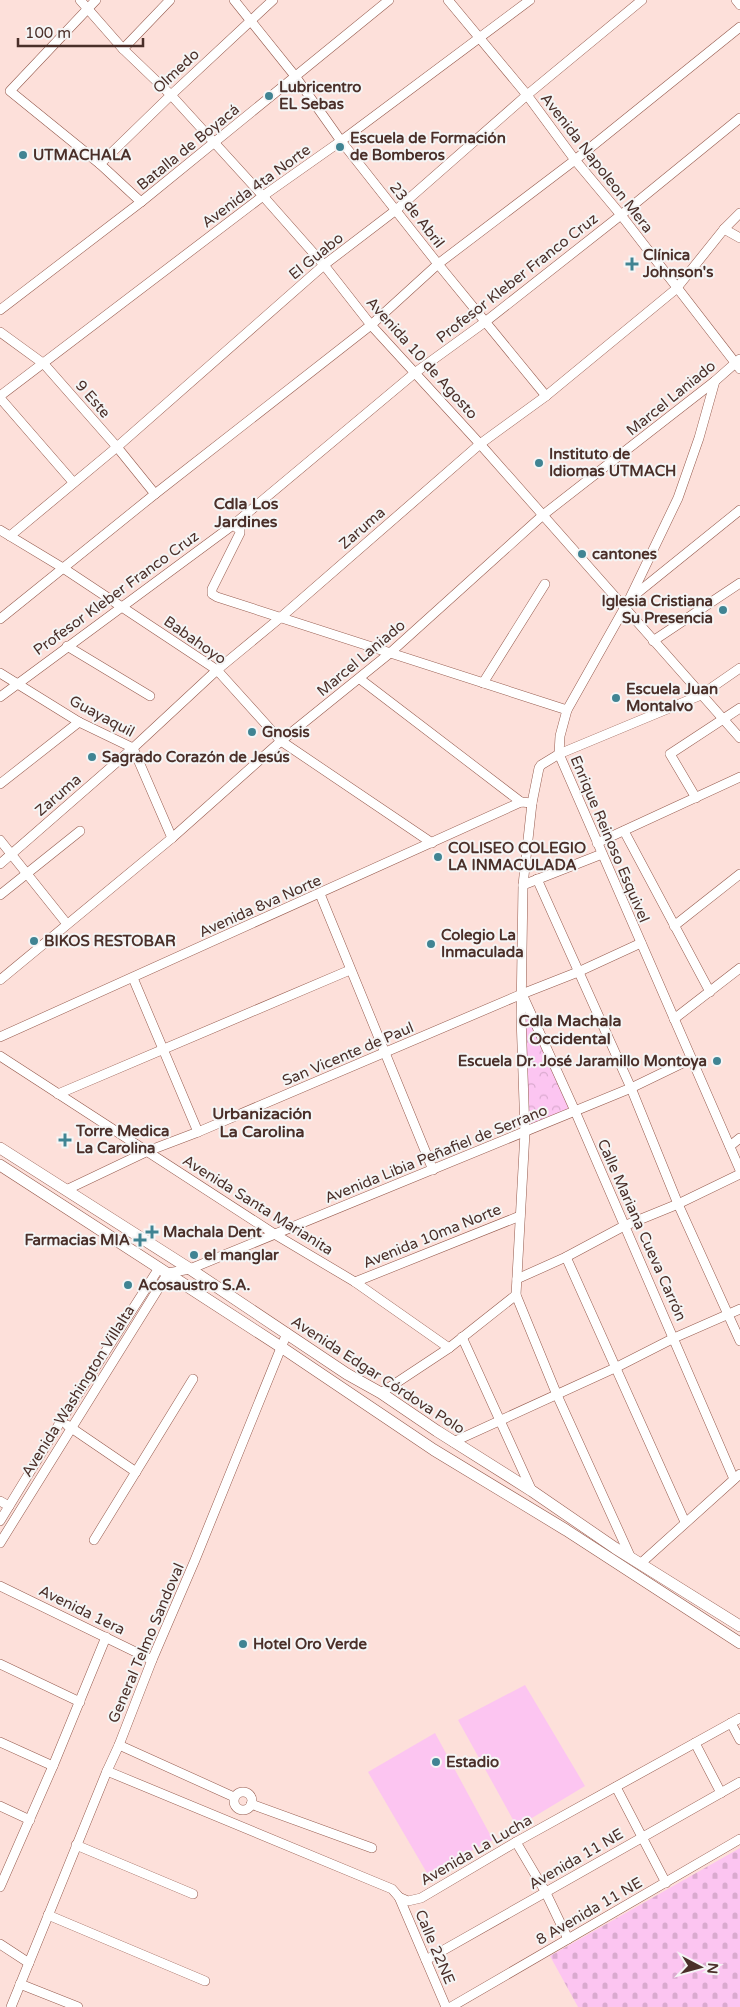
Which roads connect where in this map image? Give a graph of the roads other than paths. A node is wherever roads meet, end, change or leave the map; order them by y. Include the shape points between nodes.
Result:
1 (80, 0) edge
2 (96, 0) edge
3 (170, 0) edge
4 (234, 0) edge
5 (273, 0) edge
6 (390, 0) edge
7 (448, 0) edge
8 (530, 0) edge
9 (642, 0) edge
10 (736, 0) edge
11 (740, 5) edge
12 (87, 9) junction
13 (252, 20) junction
14 (740, 27) edge
15 (478, 38) junction
16 (123, 49) junction
17 (295, 76) junction
18 (171, 95) junction
19 (527, 95) junction
20 (740, 118) edge
21 (341, 141) junction
22 (215, 143) junction
23 (575, 160) junction
24 (100, 164) junction
25 (263, 196) junction
26 (141, 202) junction
27 (396, 210) junction
28 (740, 214) edge
29 (621, 216) junction
30 (724, 229) junction
31 (740, 238) edge
32 (438, 264) junction
33 (324, 265) junction
34 (676, 289) junction
35 (0, 310) edge
36 (485, 322) junction
37 (371, 325) junction
38 (0, 332) edge
39 (44, 364) junction
40 (738, 364) edge
41 (416, 372) junction
42 (715, 381) junction
43 (546, 396) junction
44 (0, 397) edge
45 (480, 444) junction
46 (117, 446) junction
47 (73, 482) junction
48 (155, 494) junction
49 (740, 510) edge
50 (543, 515) junction
51 (233, 524) junction
52 (0, 530) edge
53 (10, 536) junction
54 (63, 568) junction
55 (740, 583) edge
56 (545, 584) dead end
57 (629, 600) junction
58 (121, 606) junction
59 (624, 608) junction
60 (280, 618) junction
61 (0, 619) edge
62 (654, 642) junction
63 (67, 646) junction
64 (390, 653) junction
65 (740, 668) edge
66 (217, 670) junction
67 (0, 673) edge
68 (360, 679) junction
69 (18, 683) junction
70 (483, 683) junction
71 (701, 695) junction
72 (150, 696) dead end
73 (0, 697) edge
74 (740, 708) edge
75 (567, 710) junction
76 (723, 719) junction
77 (79, 722) junction
78 (740, 738) edge
79 (282, 741) junction
80 (133, 748) junction
81 (559, 754) junction
82 (740, 777) edge
83 (0, 784) edge
84 (696, 798) junction
85 (522, 802) junction
86 (532, 803) junction
87 (624, 831) junction
88 (80, 832) dead end
89 (172, 838) junction
90 (0, 840) edge
91 (432, 843) junction
92 (597, 843) junction
93 (11, 854) junction
94 (602, 854) junction
95 (0, 864) edge
96 (740, 874) edge
97 (26, 875) junction
98 (537, 879) junction
99 (523, 885) junction
100 (320, 894) junction
101 (0, 895) edge
102 (67, 924) junction
103 (674, 926) junction
104 (640, 943) junction
105 (740, 968) edge
106 (350, 970) junction
107 (578, 972) junction
108 (132, 978) junction
109 (0, 980) edge
110 (710, 992) junction
111 (522, 994) junction
112 (674, 1019) junction
113 (0, 1037) edge
114 (163, 1049) junction
115 (385, 1053) junction
116 (0, 1056) edge
117 (691, 1059) junction
118 (630, 1088) junction
119 (58, 1094) junction
120 (575, 1111) junction
121 (198, 1132) junction
122 (525, 1132) junction
123 (740, 1138) edge
124 (730, 1146) junction
125 (0, 1148) edge
126 (148, 1151) junction
127 (0, 1165) edge
128 (433, 1170) junction
129 (740, 1172) edge
130 (66, 1190) junction
131 (678, 1204) junction
132 (520, 1216) junction
133 (624, 1226) junction
134 (276, 1235) junction
135 (566, 1256) junction
136 (190, 1270) junction
137 (163, 1271) junction
138 (517, 1279) junction
139 (355, 1282) junction
140 (516, 1295) junction
141 (740, 1309) edge
142 (729, 1315) junction
143 (287, 1333) junction
144 (462, 1338) junction
145 (674, 1338) junction
146 (740, 1341) edge
147 (282, 1348) junction
148 (449, 1348) junction
149 (617, 1368) junction
150 (193, 1379) dead end
151 (381, 1392) junction
152 (557, 1395) junction
153 (61, 1421) junction
154 (500, 1422) junction
155 (70, 1427) junction
156 (453, 1442) junction
157 (136, 1472) junction
158 (737, 1476) edge
159 (532, 1491) junction
160 (0, 1501) edge
161 (9, 1506) junction
162 (0, 1521) edge
163 (685, 1522) junction
164 (94, 1540) dead end
165 (0, 1543) edge
166 (635, 1561) junction
167 (0, 1586) edge
168 (740, 1626) edge
169 (106, 1637) junction
170 (740, 1643) edge
171 (152, 1660) junction
172 (0, 1664) edge
173 (80, 1702) junction
174 (740, 1718) edge
175 (731, 1723) junction
176 (740, 1740) edge
177 (0, 1742) edge
178 (694, 1743) junction
179 (119, 1745) junction
180 (53, 1766) junction
181 (106, 1771) junction
182 (740, 1782) edge
183 (616, 1786) junction
184 (721, 1793) junction
185 (0, 1806) edge
186 (30, 1820) junction
187 (642, 1837) junction
188 (740, 1839) edge
189 (516, 1842) junction
190 (76, 1845) junction
191 (372, 1848) dead end
192 (4, 1866) edge
193 (666, 1883) junction
194 (0, 1887) edge
195 (545, 1891) junction
196 (193, 1894) dead end
197 (399, 1897) junction
198 (48, 1915) junction
199 (568, 1939) junction
200 (0, 1944) edge
201 (426, 1960) junction
202 (29, 1963) junction
203 (205, 1981) dead end
204 (20, 1984) junction
205 (12, 2006) edge
206 (78, 2007) edge
207 (446, 2007) edge
208 (451, 2007) edge

1 - 12 street, Avenida 10 de Agosto
2 - 12 street
3 - 16 street
4 - 13 street, 23 de Abril
5 - 13 street, Olmedo
6 - 17 street, Batalla de Boyacá
7 - 15 street, Avenida Napoleon Mera
8 - 15 street, Avenida 4ta Norte
9 - 19 street, El Guabo
10 - 11 street
12 - 16 street, Avenida 10 de Agosto
12 - 24 street via 10,91
13 - 17 street, 23 de Abril
13 - 18 street, Olmedo
14 - 23 street
15 - 19 street, Avenida Napoleon Mera
15 - 21 street, Avenida 4ta Norte
16 - 18 street, Avenida 10 de Agosto
17 - 21 street, 23 de Abril
17 - 22 street, Batalla de Boyacá
18 - 22 street, Avenida 10 de Agosto
18 - 24 street, Olmedo
19 - 23 street, Avenida Napoleon Mera
19 - 27 street, El Guabo
20 - 29 street, Profesor Kleber Franco Cruz
21 - 25 street, Avenida 4ta Norte
21 - 27 street, 23 de Abril
22 - 25 street, Avenida 10 de Agosto
22 - 26 street, Batalla de Boyacá
23 - 29 street, Avenida Napoleon Mera
23 - 32 street
24 - 26 street
25 - 33 street, Avenida 10 de Agosto
25 - 39 street, Avenida 4ta Norte
26 - 35 street, Batalla de Boyacá
27 - 32 street, 23 de Abril
27 - 33 street, El Guabo
28 - 30 street, Zaruma
29 - 34 street, Avenida Napoleon Mera
29 - 36 street, Profesor Kleber Franco Cruz
30 - 31 street
30 - 34 street, Zaruma
32 - 36 street, 23 de Abril
32 - 37 street
33 - 37 street, Avenida 10 de Agosto
33 - 46 street, El Guabo
34 - 40 street, Avenida Napoleon Mera
34 - 43 street, Zaruma
36 - 41 street, Profesor Kleber Franco Cruz
36 - 43 street, 23 de Abril
37 - 41 street, Avenida 10 de Agosto
37 - 48 street
38 - 39 street, 9 Este
39 - 44 street, Avenida 4ta Norte
39 - 46 street, 9 Este
40 - 42 street, Marcel Laniado
41 - 45 street, Avenida 10 de Agosto
41 - 51 street, Profesor Kleber Franco Cruz
42 - 50 street, Marcel Laniado
42 - 57 street, Enrique Reinoso Esquivel via 678,498
43 - 45 street, Zaruma
44 - 47 street
45 - 50 street, Avenida 10 de Agosto
45 - 60 street, Zaruma
46 - 47 street, El Guabo
46 - 48 street, 9 Este
47 - 53 street, El Guabo
48 - 54 street
49 - 57 street
50 - 59 street, Avenida 10 de Agosto
50 - 64 street, Marcel Laniado
51 - 58 street, Profesor Kleber Franco Cruz
51 - 60 street via 240,533 212,594
52 - 53 street, Babahoyo
53 - 54 street, Babahoyo
54 - 58 street, Babahoyo
54 - 61 street
55 - 62 street
56 - 70 street
57 - 59 street, Enrique Reinoso Esquivel
58 - 63 street, Profesor Kleber Franco Cruz
58 - 66 street, Babahoyo
59 - 62 street, Avenida 10 de Agosto
59 - 75 street, Enrique Reinoso Esquivel
60 - 64 street
60 - 66 street, Zaruma
62 - 71 street, Avenida 10 de Agosto
63 - 69 street, Profesor Kleber Franco Cruz
63 - 72 street
64 - 68 street, Marcel Laniado
64 - 70 street
65 - 71 street
66 - 79 street, Babahoyo
66 - 80 street, Zaruma
67 - 69 street, Guayaquil
68 - 79 street, Marcel Laniado
68 - 85 street
69 - 73 street, Profesor Kleber Franco Cruz
69 - 77 street, Guayaquil
70 - 75 street
71 - 76 street, Avenida 10 de Agosto
71 - 81 street
74 - 76 street
75 - 81 street, Enrique Reinoso Esquivel
76 - 78 street, Avenida 10 de Agosto
76 - 84 street via 670,754
77 - 80 street, Guayaquil
77 - 83 street
79 - 89 street, Marcel Laniado
79 - 91 street, Babahoyo
80 - 89 street, Guayaquil
80 - 93 street, Zaruma
81 - 86 street via 541,764
81 - 92 street, Enrique Reinoso Esquivel
82 - 84 street
84 - 87 street
85 - 86 street
85 - 91 street, Avenida 8va Norte
86 - 99 street
87 - 92 street
87 - 103 street
88 - 97 street
89 - 102 street, Marcel Laniado
90 - 93 street
91 - 100 street, Avenida 8va Norte
92 - 94 street, Enrique Reinoso Esquivel
93 - 95 street, Zaruma
93 - 97 street
94 - 98 street
94 - 104 street, Enrique Reinoso Esquivel
96 - 103 street
97 - 101 street
97 - 102 street
98 - 99 street
98 - 107 street
99 - 111 street
100 - 106 street
100 - 108 street, Avenida 8va Norte
102 - 109 street, Marcel Laniado
103 - 110 street
104 - 107 street, San Vicente de Paul
104 - 112 street, Enrique Reinoso Esquivel
105 - 110 street
106 - 114 street
106 - 115 street
107 - 111 street, San Vicente de Paul
107 - 118 street
108 - 113 street, Avenida 8va Norte
108 - 114 street
110 - 112 street
111 - 115 street, San Vicente de Paul
111 - 120 street, Calle Mariana Cueva Carrón
111 - 122 street
112 - 117 street, Enrique Reinoso Esquivel
114 - 119 street
114 - 121 street
115 - 121 street, San Vicente de Paul
115 - 128 street
116 - 119 street, Avenida Santa Marianita
117 - 118 street, Avenida Libia Peñafiel de Serrano
117 - 124 street, Enrique Reinoso Esquivel
118 - 120 street, Avenida Libia Peñafiel de Serrano
118 - 131 street
119 - 126 street, Avenida Santa Marianita
120 - 122 street, Avenida Libia Peñafiel de Serrano
120 - 133 street, Calle Mariana Cueva Carrón
121 - 126 street, San Vicente de Paul
122 - 128 street, Avenida Libia Peñafiel de Serrano
122 - 132 street
123 - 124 street
124 - 129 street, Enrique Reinoso Esquivel
125 - 130 main road, Avenida Edgar Córdova Polo
126 - 130 street, San Vicente de Paul
126 - 134 street, Avenida Santa Marianita
127 - 137 main road, Avenida Edgar Córdova Polo
128 - 134 street, Avenida Libia Peñafiel de Serrano
129 - 131 street
130 - 136 main road, Avenida Edgar Córdova Polo
131 - 133 street
131 - 142 street
132 - 138 street
132 - 139 street, Avenida 10ma Norte
133 - 135 street
133 - 145 street, Calle Mariana Cueva Carrón
134 - 136 street, Avenida Libia Peñafiel de Serrano
134 - 139 street, Avenida Santa Marianita
135 - 138 street
135 - 149 street
136 - 137 street
136 - 143 main road, Avenida Edgar Córdova Polo
137 - 147 main road, Avenida Edgar Córdova Polo
137 - 153 street, Avenida Washington Villalta
137 - 155 street, Avenida Washington Villalta
138 - 140 street
139 - 148 street, Avenida Santa Marianita
140 - 144 street
140 - 152 street
141 - 142 street
142 - 145 street
142 - 146 street
143 - 147 street, General Telmo Sandoval
143 - 151 main road, Avenida Edgar Córdova Polo via 347,1374
144 - 148 street
144 - 154 street
145 - 149 street
145 - 158 street, Calle Mariana Cueva Carrón
147 - 170 main road, Avenida Edgar Córdova Polo via 434,1450 566,1530
147 - 171 street, General Telmo Sandoval
148 - 151 street
149 - 152 street
149 - 163 street
150 - 157 street
151 - 156 main road, Avenida Edgar Córdova Polo
152 - 154 street
152 - 166 street
153 - 155 street
153 - 161 street, Avenida Washington Villalta
154 - 156 street
154 - 159 street
155 - 157 street
155 - 165 street, Avenida Washington Villalta
156 - 159 main road, Avenida Edgar Córdova Polo
157 - 164 street
158 - 163 street
159 - 166 main road, Avenida Edgar Córdova Polo
160 - 161 street
161 - 162 street, Avenida Washington Villalta
163 - 166 street
166 - 168 main road, Avenida Edgar Córdova Polo
167 - 169 street, Avenida 1era
169 - 171 street, Avenida 1era
169 - 173 street
171 - 179 street, General Telmo Sandoval
172 - 173 street
173 - 180 street
174 - 175 street, Avenida La Lucha
175 - 176 street
175 - 178 street, Avenida La Lucha
177 - 180 street
178 - 183 street, Avenida La Lucha
178 - 184 street
179 - 181 street, General Telmo Sandoval
179 - 191 street via 234,1797 234,1804 239,1809 246,1809 251,1804
180 - 186 street
181 - 190 street, General Telmo Sandoval
181 - 197 street via 392,1889
182 - 184 street, Avenida 11 NE
183 - 187 street
183 - 189 street, Avenida La Lucha
184 - 187 street, Avenida 11 NE
185 - 186 street
186 - 192 street
187 - 193 street
187 - 195 street, Avenida 11 NE
188 - 193 street, 8 Avenida 11 NE
189 - 195 street
189 - 197 street, Avenida La Lucha via 421,1898 408,1902
190 - 196 street
190 - 198 street, General Telmo Sandoval
192 - 194 street
193 - 199 street, 8 Avenida 11 NE
195 - 199 street
195 - 201 street, Avenida 11 NE
197 - 201 street, Calle 22NE
198 - 202 street, General Telmo Sandoval
198 - 203 street
199 - 208 street, 8 Avenida 11 NE
200 - 202 street
201 - 207 street, Calle 22NE
202 - 204 street, General Telmo Sandoval
204 - 205 street, General Telmo Sandoval
204 - 206 street

